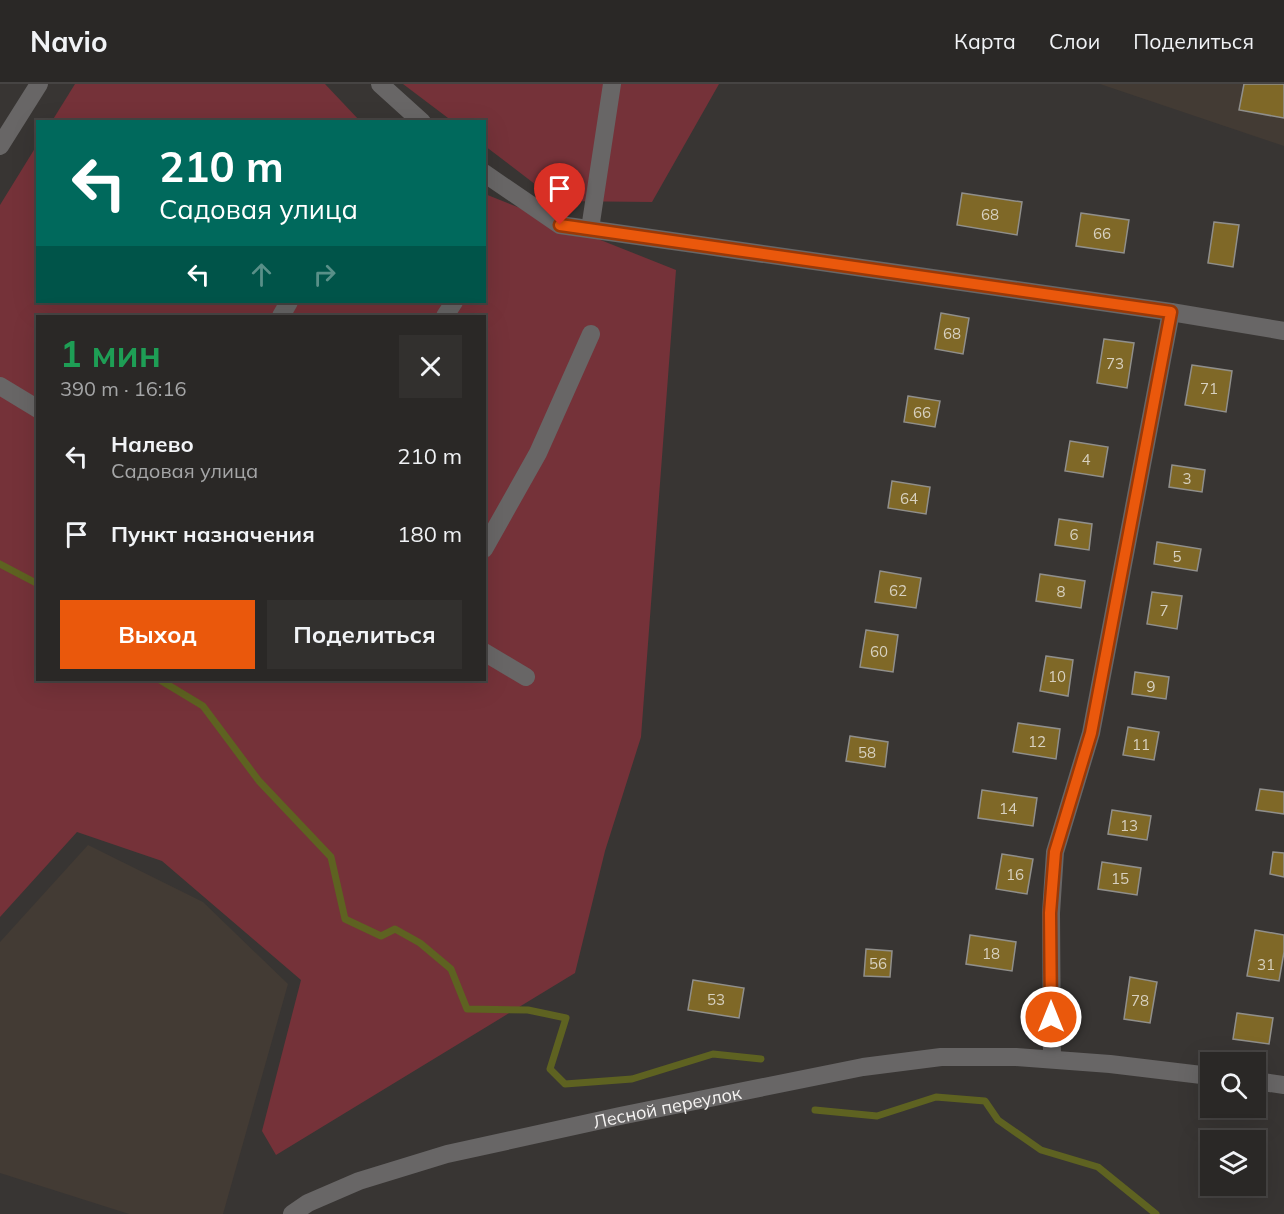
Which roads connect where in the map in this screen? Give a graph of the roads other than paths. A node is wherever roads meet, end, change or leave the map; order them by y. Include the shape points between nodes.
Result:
1 (39, 84) edge
2 (380, 84) edge
3 (612, 84) edge
4 (420, 120) edge
5 (0, 146) edge
6 (488, 177) edge
7 (590, 229) junction
8 (1171, 312) junction
9 (1284, 331) edge
10 (591, 334) dead end
11 (0, 386) edge
12 (36, 408) edge
13 (486, 545) edge
14 (486, 653) edge
15 (526, 677) dead end
16 (1052, 1059) junction
17 (1200, 1075) edge
18 (1266, 1083) edge
19 (1284, 1085) edge
20 (292, 1214) edge

1 - 5 street
2 - 4 street
3 - 7 street
6 - 7 street via 560,225
7 - 8 street
8 - 9 street
8 - 16 street via 1091,733 1055,852 1050,913
10 - 13 street via 538,453
11 - 12 street
14 - 15 street
16 - 17 street, Лесной переулок
16 - 20 street, Лесной переулок via 941,1057 863,1067 620,1116 447,1154 359,1181
18 - 19 street

